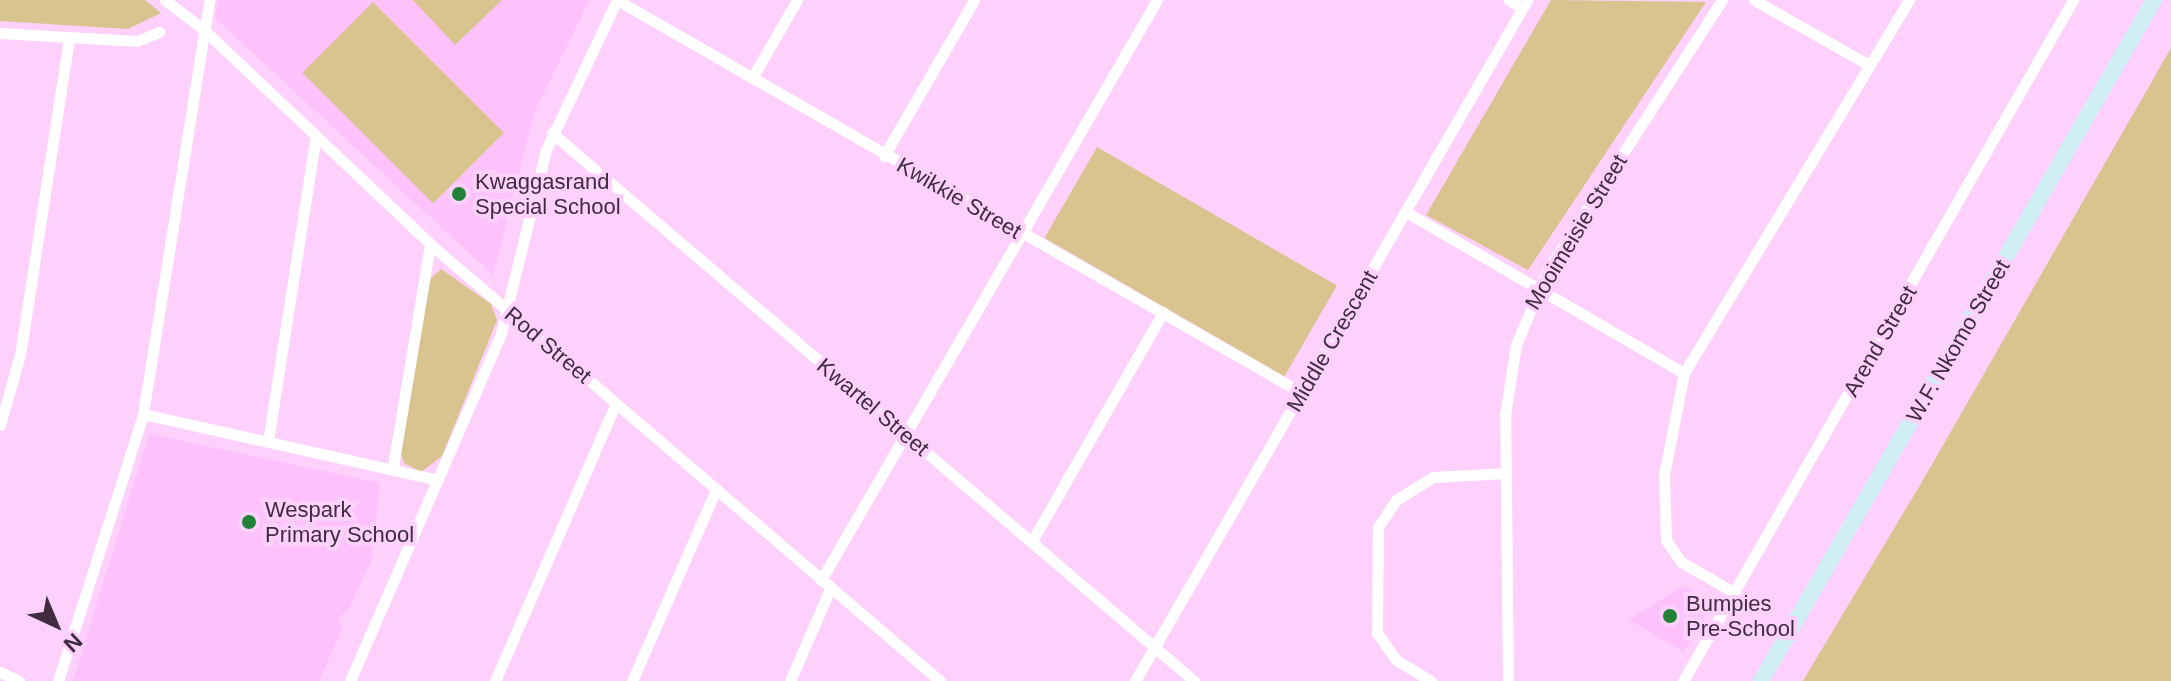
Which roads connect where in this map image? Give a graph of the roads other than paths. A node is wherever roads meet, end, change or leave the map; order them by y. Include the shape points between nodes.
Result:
1 (165, 0) edge
2 (209, 0) edge
3 (617, 0) edge
4 (797, 0) edge
5 (974, 0) edge
6 (1157, 0) edge
7 (1509, 0) edge
8 (1722, 0) edge
9 (1754, 0) edge
10 (1909, 0) edge
11 (2073, 0) edge
12 (2154, 0) edge
13 (1525, 4) edge
14 (203, 29) junction
15 (159, 32) dead end
16 (0, 33) edge
17 (69, 38) junction
18 (1869, 65) junction
19 (752, 78) junction
20 (552, 133) junction
21 (316, 136) junction
22 (884, 156) junction
23 (1406, 212) junction
24 (1021, 234) junction
25 (430, 244) junction
26 (1538, 287) junction
27 (505, 309) junction
28 (1163, 312) junction
29 (1684, 373) junction
30 (1302, 393) junction
31 (616, 403) junction
32 (143, 414) junction
33 (0, 425) edge
34 (906, 435) junction
35 (268, 441) junction
36 (393, 466) junction
37 (1506, 473) junction
38 (438, 480) junction
39 (716, 490) junction
40 (1032, 541) junction
41 (826, 584) junction
42 (1735, 593) junction
43 (1154, 647) junction
44 (0, 672) edge
45 (19, 681) edge
46 (58, 681) edge
47 (350, 681) edge
48 (495, 681) edge
49 (632, 681) edge
50 (790, 681) edge
51 (940, 681) edge
52 (1135, 681) edge
53 (1194, 681) edge
54 (1431, 681) edge
55 (1508, 681) edge
56 (1683, 681) edge
57 (1761, 681) edge

1 - 14 street, Rod Street
2 - 14 street
3 - 19 street, Kwikkie Street
3 - 20 street
4 - 19 street
5 - 22 street
6 - 24 street
7 - 13 street
8 - 26 street, Mooimeisie Street
9 - 18 street
10 - 18 street
11 - 42 street, Arend Street
12 - 57 main road, W.F. Nkomo Street
13 - 23 street, Middle Crescent
14 - 21 street, Rod Street
14 - 32 street
15 - 17 street via 137,41
16 - 17 street
17 - 33 street via 20,355
18 - 29 street
19 - 22 street, Kwikkie Street
20 - 27 street
20 - 34 street, Kwartel Street
21 - 25 street, Rod Street
21 - 35 street
22 - 24 street, Kwikkie Street
23 - 26 street
23 - 30 street, Middle Crescent
24 - 28 street, Kwikkie Street
24 - 34 street
25 - 27 street, Rod Street
25 - 36 street
26 - 29 street
26 - 37 street, Mooimeisie Street via 1516,345 1506,392
27 - 31 street, Rod Street
27 - 38 street via 501,333
28 - 30 street, Kwikkie Street
28 - 40 street
29 - 42 street via 1664,475 1666,540 1681,562
30 - 43 street, Middle Crescent
31 - 39 street, Rod Street
31 - 48 street
32 - 35 street
32 - 46 street
34 - 40 street, Kwartel Street
34 - 41 street
35 - 36 street
36 - 38 street
37 - 54 street via 1433,477 1396,500 1378,527 1377,633 1396,660
37 - 55 street, Mooimeisie Street
38 - 47 street
39 - 41 street, Rod Street
39 - 49 street
40 - 43 street, Kwartel Street
41 - 50 street
41 - 51 street, Rod Street
42 - 56 street, Arend Street
43 - 52 street, Middle Crescent
43 - 53 street, Kwartel Street
44 - 45 street

